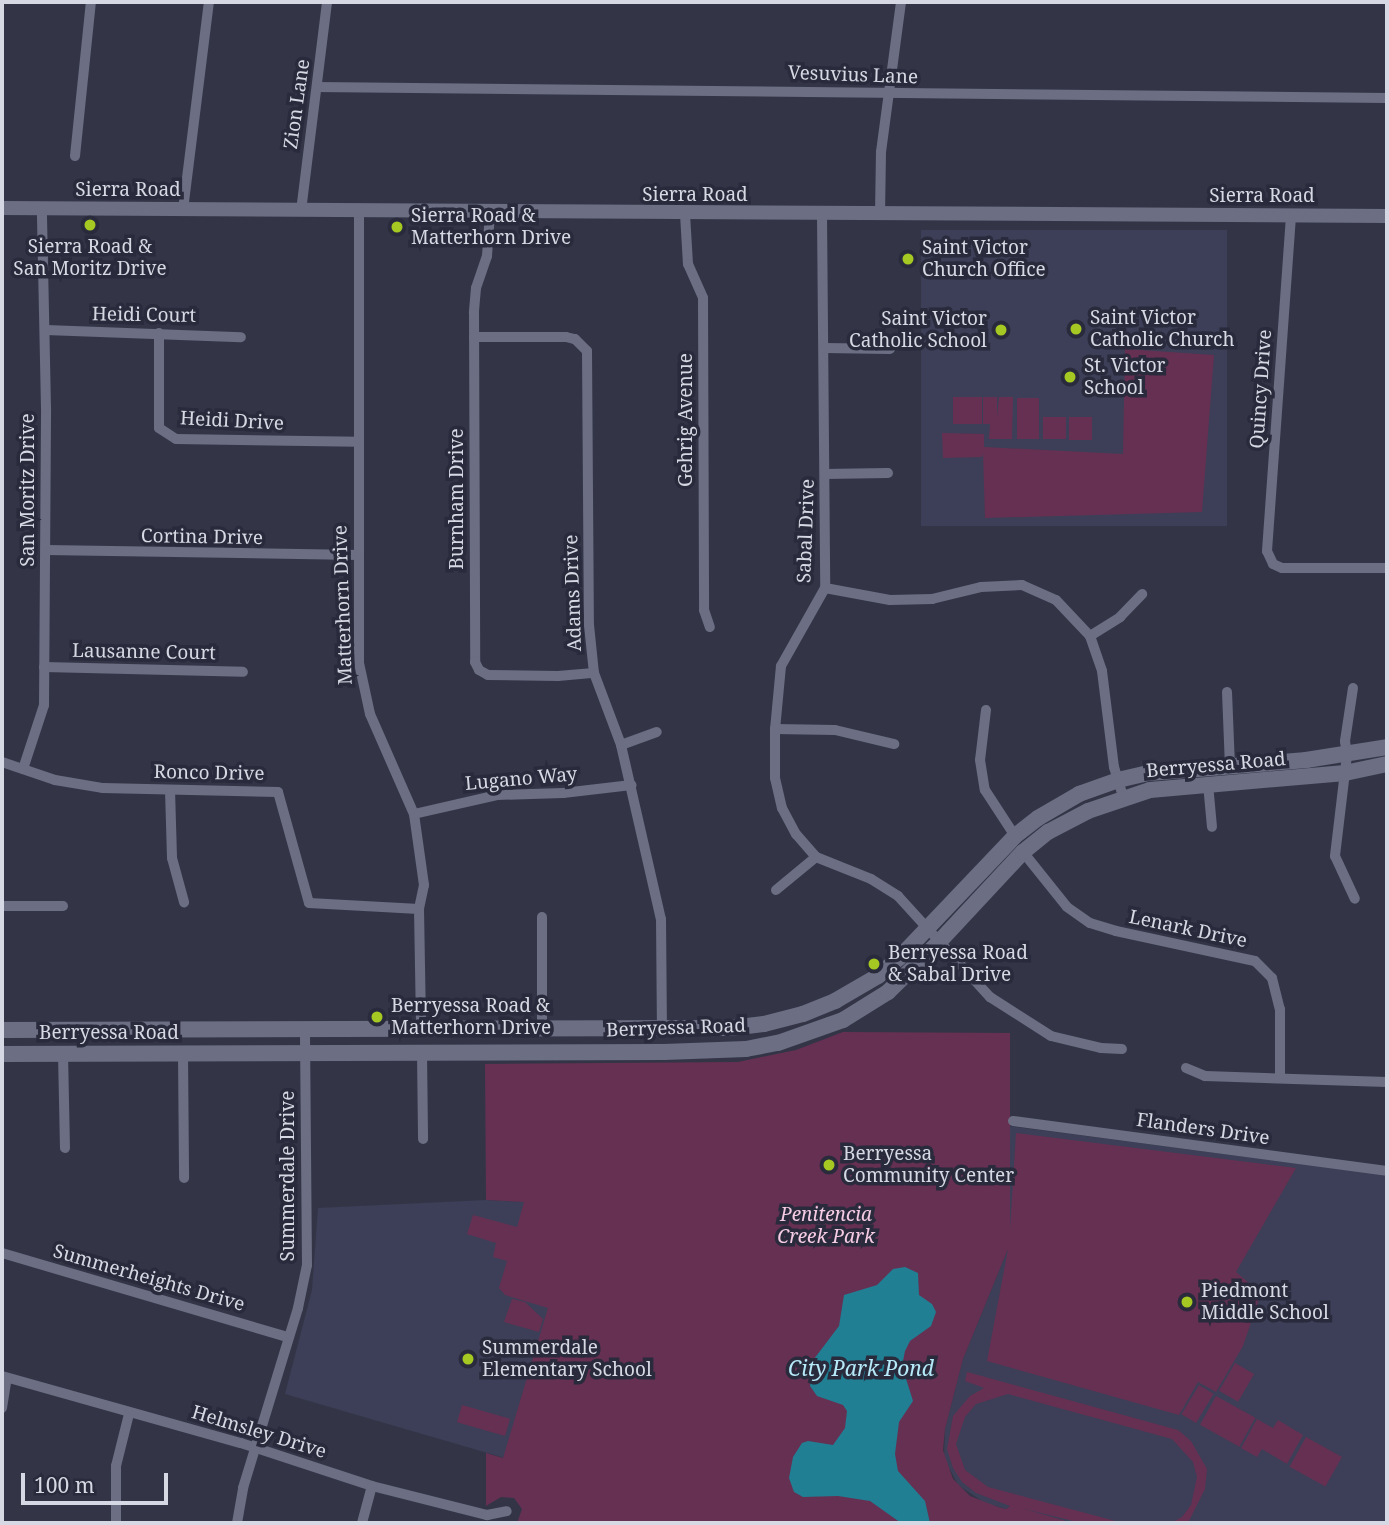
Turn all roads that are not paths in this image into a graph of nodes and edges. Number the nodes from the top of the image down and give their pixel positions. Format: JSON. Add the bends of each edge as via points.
{"nodes":[{"id":1,"x":91,"y":2,"type":"edge"},
{"id":2,"x":209,"y":2,"type":"edge"},
{"id":3,"x":327,"y":2,"type":"edge"},
{"id":4,"x":901,"y":2,"type":"edge"},
{"id":5,"x":317,"y":87,"type":"junction"},
{"id":6,"x":890,"y":94,"type":"junction"},
{"id":7,"x":1387,"y":98,"type":"edge"},
{"id":8,"x":75,"y":156,"type":"dead end"},
{"id":9,"x":2,"y":208,"type":"edge"},
{"id":10,"x":42,"y":209,"type":"junction"},
{"id":11,"x":183,"y":210,"type":"junction"},
{"id":12,"x":301,"y":211,"type":"junction"},
{"id":13,"x":359,"y":212,"type":"junction"},
{"id":14,"x":490,"y":213,"type":"junction"},
{"id":15,"x":685,"y":214,"type":"junction"},
{"id":16,"x":822,"y":215,"type":"junction"},
{"id":17,"x":880,"y":215,"type":"junction"},
{"id":18,"x":1291,"y":216,"type":"junction"},
{"id":19,"x":1387,"y":216,"type":"edge"},
{"id":20,"x":46,"y":330,"type":"junction"},
{"id":21,"x":159,"y":333,"type":"junction"},
{"id":22,"x":241,"y":337,"type":"dead end"},
{"id":23,"x":474,"y":337,"type":"junction"},
{"id":24,"x":825,"y":348,"type":"junction"},
{"id":25,"x":890,"y":349,"type":"dead end"},
{"id":26,"x":358,"y":442,"type":"junction"},
{"id":27,"x":888,"y":473,"type":"dead end"},
{"id":28,"x":825,"y":474,"type":"junction"},
{"id":29,"x":46,"y":550,"type":"junction"},
{"id":30,"x":358,"y":555,"type":"junction"},
{"id":31,"x":1387,"y":569,"type":"edge"},
{"id":32,"x":825,"y":588,"type":"junction"},
{"id":33,"x":1142,"y":594,"type":"dead end"},
{"id":34,"x":710,"y":627,"type":"dead end"},
{"id":35,"x":1090,"y":636,"type":"junction"},
{"id":36,"x":44,"y":667,"type":"junction"},
{"id":37,"x":243,"y":672,"type":"dead end"},
{"id":38,"x":594,"y":673,"type":"junction"},
{"id":39,"x":1353,"y":688,"type":"dead end"},
{"id":40,"x":1227,"y":692,"type":"dead end"},
{"id":41,"x":986,"y":710,"type":"dead end"},
{"id":42,"x":775,"y":729,"type":"junction"},
{"id":43,"x":657,"y":732,"type":"dead end"},
{"id":44,"x":894,"y":744,"type":"dead end"},
{"id":45,"x":621,"y":745,"type":"junction"},
{"id":46,"x":1387,"y":747,"type":"edge"},
{"id":47,"x":1347,"y":755,"type":"junction"},
{"id":48,"x":2,"y":762,"type":"edge"},
{"id":49,"x":1387,"y":764,"type":"edge"},
{"id":50,"x":1230,"y":766,"type":"junction"},
{"id":51,"x":23,"y":769,"type":"junction"},
{"id":52,"x":1345,"y":773,"type":"junction"},
{"id":53,"x":1118,"y":780,"type":"junction"},
{"id":54,"x":1208,"y":784,"type":"junction"},
{"id":55,"x":632,"y":785,"type":"junction"},
{"id":56,"x":170,"y":790,"type":"junction"},
{"id":57,"x":1123,"y":797,"type":"junction"},
{"id":58,"x":414,"y":814,"type":"junction"},
{"id":59,"x":1213,"y":827,"type":"dead end"},
{"id":60,"x":1015,"y":836,"type":"junction"},
{"id":61,"x":1023,"y":852,"type":"junction"},
{"id":62,"x":816,"y":857,"type":"junction"},
{"id":63,"x":776,"y":890,"type":"dead end"},
{"id":64,"x":1355,"y":899,"type":"dead end"},
{"id":65,"x":184,"y":902,"type":"dead end"},
{"id":66,"x":2,"y":906,"type":"edge"},
{"id":67,"x":63,"y":906,"type":"dead end"},
{"id":68,"x":419,"y":909,"type":"junction"},
{"id":69,"x":541,"y":917,"type":"dead end"},
{"id":70,"x":927,"y":929,"type":"junction"},
{"id":71,"x":939,"y":942,"type":"junction"},
{"id":72,"x":542,"y":1028,"type":"junction"},
{"id":73,"x":662,"y":1028,"type":"junction"},
{"id":74,"x":715,"y":1028,"type":"junction"},
{"id":75,"x":305,"y":1029,"type":"junction"},
{"id":76,"x":421,"y":1029,"type":"junction"},
{"id":77,"x":2,"y":1030,"type":"edge"},
{"id":78,"x":1122,"y":1049,"type":"dead end"},
{"id":79,"x":560,"y":1052,"type":"junction"},
{"id":80,"x":664,"y":1052,"type":"junction"},
{"id":81,"x":422,"y":1053,"type":"junction"},
{"id":82,"x":2,"y":1054,"type":"edge"},
{"id":83,"x":63,"y":1054,"type":"junction"},
{"id":84,"x":183,"y":1054,"type":"junction"},
{"id":85,"x":307,"y":1054,"type":"junction"},
{"id":86,"x":1186,"y":1068,"type":"dead end"},
{"id":87,"x":1280,"y":1077,"type":"junction"},
{"id":88,"x":1387,"y":1082,"type":"edge"},
{"id":89,"x":1013,"y":1121,"type":"dead end"},
{"id":90,"x":424,"y":1139,"type":"dead end"},
{"id":91,"x":65,"y":1148,"type":"dead end"},
{"id":92,"x":1387,"y":1171,"type":"edge"},
{"id":93,"x":184,"y":1178,"type":"dead end"},
{"id":94,"x":2,"y":1253,"type":"edge"},
{"id":95,"x":287,"y":1337,"type":"junction"},
{"id":96,"x":5,"y":1377,"type":"edge"},
{"id":97,"x":2,"y":1408,"type":"edge"},
{"id":98,"x":129,"y":1414,"type":"junction"},
{"id":99,"x":255,"y":1447,"type":"junction"},
{"id":100,"x":372,"y":1486,"type":"junction"},
{"id":101,"x":507,"y":1511,"type":"dead end"},
{"id":102,"x":116,"y":1523,"type":"edge"},
{"id":103,"x":237,"y":1523,"type":"edge"},
{"id":104,"x":362,"y":1523,"type":"edge"}],
"edges":[{"from":1,"to":8,"type":"street"},
{"from":2,"to":11,"type":"street"},
{"from":3,"to":5,"type":"street","name":"Zion Lane"},
{"from":4,"to":6,"type":"street"},
{"from":5,"to":6,"type":"street","name":"Vesuvius Lane"},
{"from":5,"to":12,"type":"street","name":"Zion Lane"},
{"from":6,"to":7,"type":"street","name":"Vesuvius Lane"},
{"from":6,"to":17,"type":"street","via":[[881,152]]},
{"from":9,"to":10,"type":"street","name":"Sierra Road"},
{"from":10,"to":11,"type":"street","name":"Sierra Road"},
{"from":10,"to":20,"type":"street","name":"San Moritz Drive"},
{"from":11,"to":12,"type":"street","name":"Sierra Road"},
{"from":12,"to":13,"type":"street","name":"Sierra Road"},
{"from":13,"to":14,"type":"street","name":"Sierra Road"},
{"from":13,"to":26,"type":"street","name":"Matterhorn Drive"},
{"from":14,"to":15,"type":"street","name":"Sierra Road"},
{"from":14,"to":23,"type":"street","name":"Burnham Drive","via":[[487,256],[476,288]]},
{"from":15,"to":16,"type":"street","name":"Sierra Road"},
{"from":15,"to":34,"type":"street","name":"Gehrig Avenue","via":[[688,264],[703,298],[704,610]]},
{"from":16,"to":17,"type":"street","name":"Sierra Road"},
{"from":16,"to":24,"type":"street","name":"Sabal Drive"},
{"from":17,"to":18,"type":"street","name":"Sierra Road"},
{"from":18,"to":19,"type":"street","name":"Sierra Road"},
{"from":18,"to":31,"type":"street","name":"Quincy Drive","via":[[1267,551],[1273,564],[1282,568]]},
{"from":20,"to":21,"type":"street","name":"Heidi Court"},
{"from":20,"to":29,"type":"street","name":"San Moritz Drive"},
{"from":21,"to":22,"type":"street","name":"Heidi Court"},
{"from":21,"to":26,"type":"street","name":"Heidi Drive","via":[[159,428],[176,439]]},
{"from":23,"to":38,"type":"street","name":"Adams Drive","via":[[566,337],[587,351],[589,625]]},
{"from":23,"to":38,"type":"street","name":"Burnham Drive","via":[[475,662],[488,675]]},
{"from":24,"to":25,"type":"street"},
{"from":24,"to":28,"type":"street","name":"Sabal Drive"},
{"from":26,"to":30,"type":"street","name":"Matterhorn Drive"},
{"from":27,"to":28,"type":"street"},
{"from":28,"to":32,"type":"street","name":"Sabal Drive"},
{"from":29,"to":30,"type":"street","name":"Cortina Drive"},
{"from":29,"to":36,"type":"street","name":"San Moritz Drive"},
{"from":30,"to":58,"type":"street","name":"Matterhorn Drive","via":[[359,663],[365,698]]},
{"from":32,"to":35,"type":"street","via":[[890,600],[932,599],[981,587],[1022,585],[1056,600]]},
{"from":32,"to":42,"type":"street","name":"Sabal Drive","via":[[781,666]]},
{"from":33,"to":35,"type":"street","via":[[1120,617]]},
{"from":35,"to":53,"type":"street","via":[[1102,671]]},
{"from":36,"to":37,"type":"street","name":"Lausanne Court"},
{"from":36,"to":51,"type":"street","name":"San Moritz Drive","via":[[44,705]]},
{"from":38,"to":45,"type":"street","name":"Adams Drive"},
{"from":39,"to":47,"type":"street"},
{"from":40,"to":50,"type":"street"},
{"from":41,"to":60,"type":"street","via":[[980,760],[985,790]]},
{"from":42,"to":44,"type":"street","via":[[835,730]]},
{"from":42,"to":62,"type":"street","name":"Sabal Drive","via":[[775,778],[782,808]]},
{"from":43,"to":45,"type":"street"},
{"from":45,"to":55,"type":"street","name":"Adams Drive"},
{"from":46,"to":47,"type":"main road","name":"Berryessa Road"},
{"from":47,"to":50,"type":"main road","name":"Berryessa Road"},
{"from":47,"to":52,"type":"street"},
{"from":48,"to":51,"type":"street","name":"Ronco Drive"},
{"from":49,"to":52,"type":"main road","name":"Berryessa Road"},
{"from":50,"to":53,"type":"main road","name":"Berryessa Road","via":[[1176,769]]},
{"from":51,"to":56,"type":"street","name":"Ronco Drive","via":[[103,788]]},
{"from":52,"to":54,"type":"main road","name":"Berryessa Road"},
{"from":52,"to":64,"type":"street","via":[[1335,856]]},
{"from":53,"to":57,"type":"street"},
{"from":53,"to":60,"type":"main road","name":"Berryessa Road","via":[[1079,794]]},
{"from":54,"to":57,"type":"main road","name":"Berryessa Road"},
{"from":54,"to":59,"type":"street"},
{"from":55,"to":58,"type":"street","name":"Lugano Way","via":[[497,795]]},
{"from":55,"to":73,"type":"street","name":"Adams Drive","via":[[661,919]]},
{"from":56,"to":65,"type":"street","via":[[172,858]]},
{"from":56,"to":68,"type":"street","name":"Ronco Drive","via":[[278,792],[309,903]]},
{"from":57,"to":61,"type":"main road","name":"Berryessa Road","via":[[1068,820]]},
{"from":58,"to":68,"type":"street","name":"Matterhorn Drive","via":[[424,885]]},
{"from":60,"to":70,"type":"main road","name":"Berryessa Road"},
{"from":61,"to":71,"type":"main road","name":"Berryessa Road"},
{"from":61,"to":87,"type":"street","name":"Lenark Drive","via":[[1067,907],[1090,923],[1255,961],[1272,978],[1280,1009]]},
{"from":62,"to":63,"type":"street"},
{"from":62,"to":70,"type":"street","name":"Sabal Drive","via":[[871,879],[898,896]]},
{"from":66,"to":67,"type":"street"},
{"from":68,"to":76,"type":"street","name":"Matterhorn Drive"},
{"from":69,"to":72,"type":"street"},
{"from":70,"to":71,"type":"street","name":"Sabal Drive"},
{"from":70,"to":74,"type":"main road","name":"Berryessa Road","via":[[878,975],[835,1001],[764,1024]]},
{"from":71,"to":78,"type":"street","name":"Sabal Drive","via":[[989,997],[1051,1036]]},
{"from":71,"to":80,"type":"main road","name":"Berryessa Road","via":[[888,992],[843,1020],[813,1032],[746,1049]]},
{"from":72,"to":73,"type":"main road","name":"Berryessa Road"},
{"from":72,"to":76,"type":"main road","name":"Berryessa Road"},
{"from":73,"to":74,"type":"main road","name":"Berryessa Road"},
{"from":73,"to":79,"type":"main road","via":[[638,1043],[593,1043]]},
{"from":74,"to":80,"type":"main road","via":[[702,1036],[675,1040]]},
{"from":75,"to":76,"type":"main road","name":"Berryessa Road"},
{"from":75,"to":77,"type":"main road","name":"Berryessa Road"},
{"from":75,"to":85,"type":"street","name":"Summerdale Drive"},
{"from":79,"to":80,"type":"main road","name":"Berryessa Road"},
{"from":79,"to":81,"type":"main road","name":"Berryessa Road"},
{"from":81,"to":85,"type":"main road","name":"Berryessa Road"},
{"from":81,"to":90,"type":"street"},
{"from":82,"to":83,"type":"main road","name":"Berryessa Road"},
{"from":83,"to":84,"type":"main road","name":"Berryessa Road"},
{"from":83,"to":91,"type":"street"},
{"from":84,"to":85,"type":"main road","name":"Berryessa Road"},
{"from":84,"to":93,"type":"street"},
{"from":85,"to":95,"type":"street","name":"Summerdale Drive","via":[[307,1265]]},
{"from":86,"to":87,"type":"street","via":[[1205,1076]]},
{"from":87,"to":88,"type":"street"},
{"from":89,"to":92,"type":"street","name":"Flanders Drive"},
{"from":94,"to":95,"type":"street","name":"Summerheights Drive"},
{"from":95,"to":99,"type":"street","name":"Summerdale Drive"},
{"from":96,"to":97,"type":"street"},
{"from":96,"to":98,"type":"street","name":"Helmsley Drive"},
{"from":98,"to":99,"type":"street","name":"Helmsley Drive"},
{"from":98,"to":102,"type":"street","via":[[116,1466]]},
{"from":99,"to":100,"type":"street","name":"Helmsley Drive"},
{"from":99,"to":103,"type":"street","name":"Summerdale Drive"},
{"from":100,"to":101,"type":"street","name":"Helmsley Drive","via":[[487,1515]]},
{"from":100,"to":104,"type":"street"}]}
